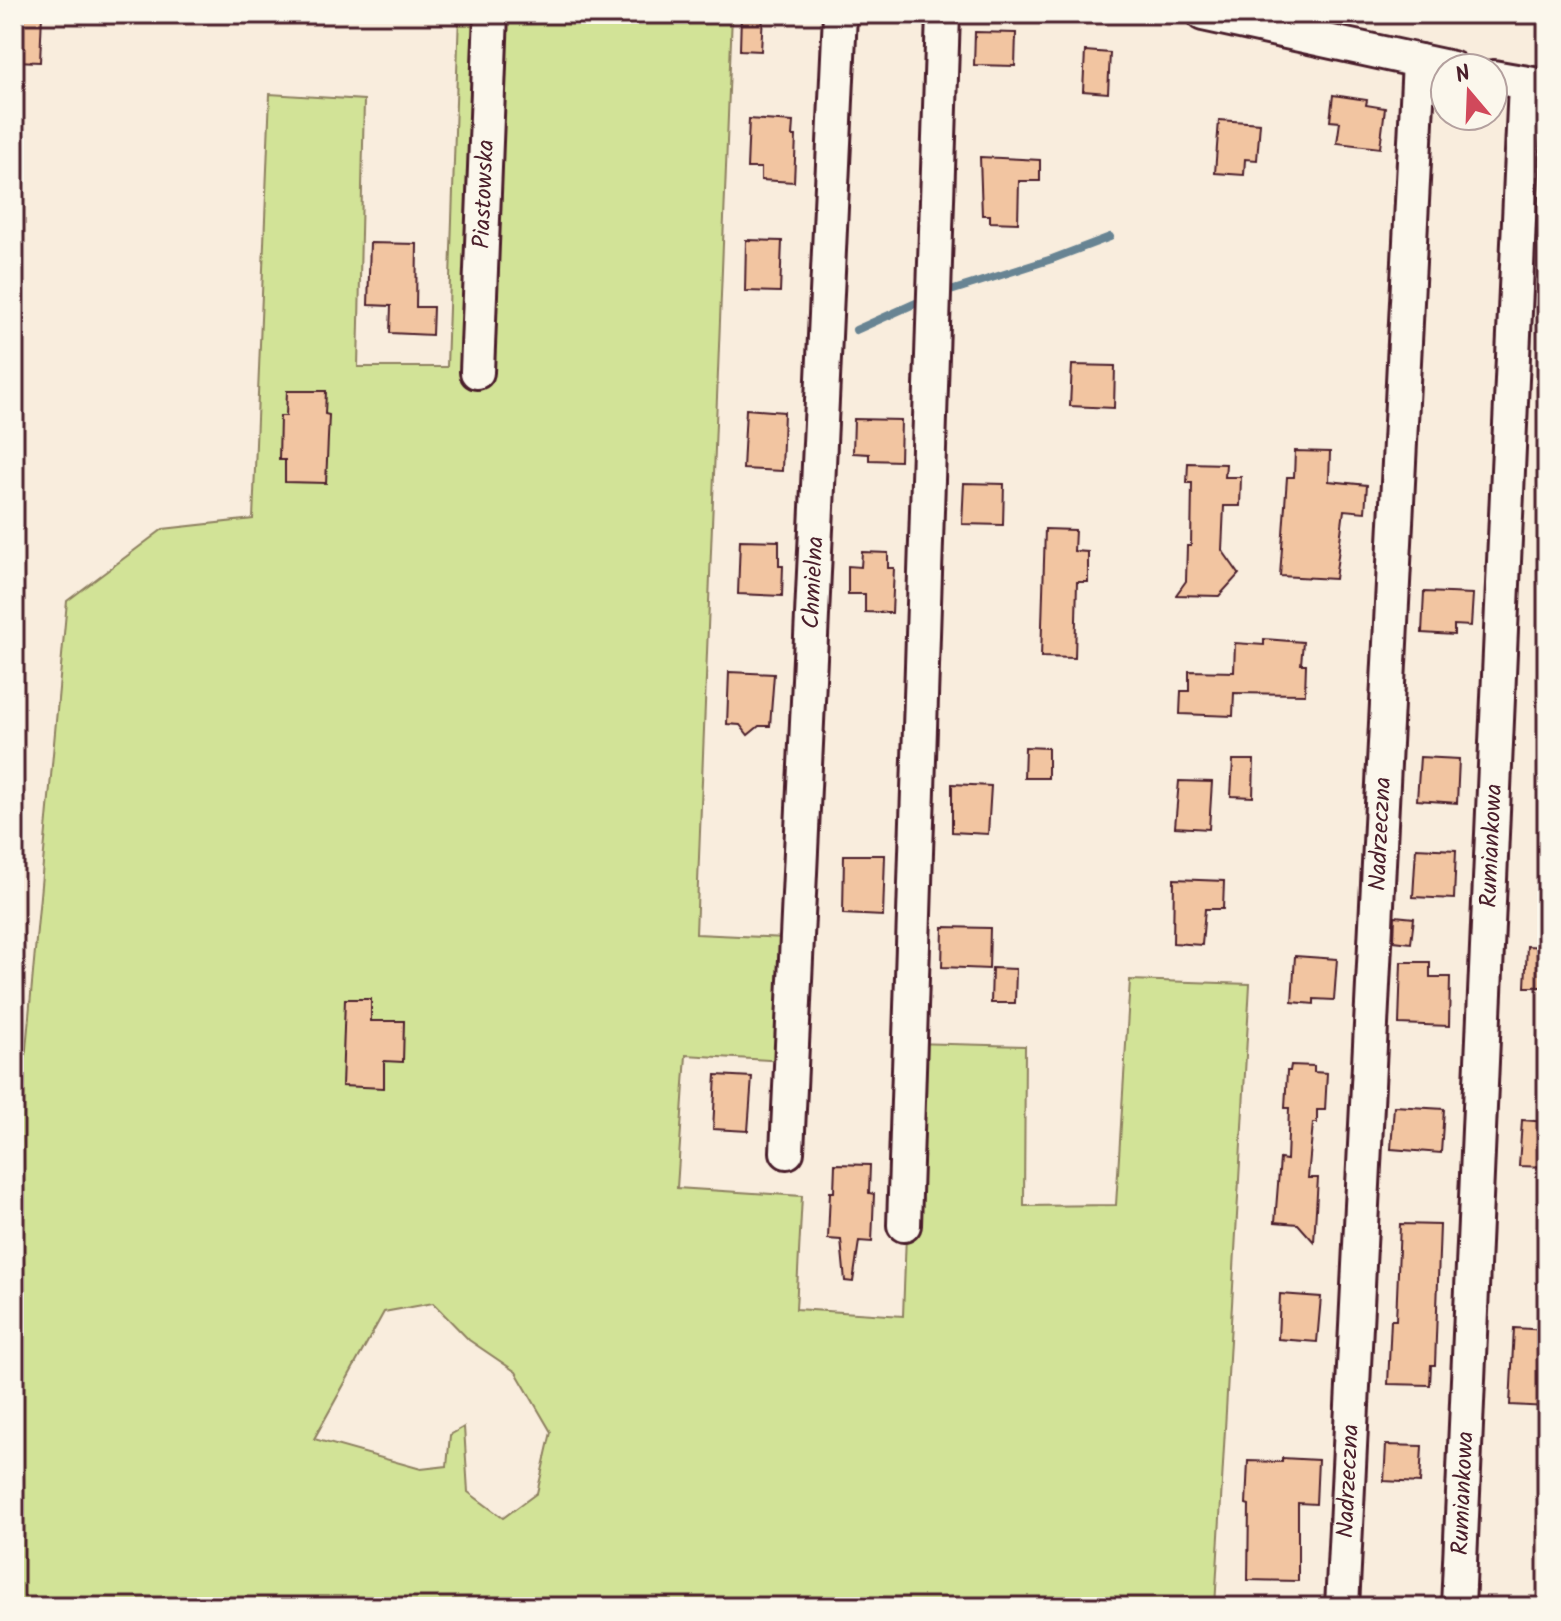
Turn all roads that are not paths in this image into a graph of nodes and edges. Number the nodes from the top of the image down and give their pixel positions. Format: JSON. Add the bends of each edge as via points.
{"nodes":[{"id":1,"x":491,"y":14,"type":"edge"},
{"id":2,"x":840,"y":14,"type":"edge"},
{"id":3,"x":943,"y":14,"type":"edge"},
{"id":4,"x":1203,"y":14,"type":"edge"},
{"id":5,"x":1419,"y":61,"type":"junction"},
{"id":6,"x":1429,"y":63,"type":"edge"},
{"id":7,"x":1509,"y":80,"type":"edge"},
{"id":8,"x":1536,"y":85,"type":"edge"},
{"id":9,"x":477,"y":372,"type":"dead end"},
{"id":10,"x":787,"y":1152,"type":"dead end"},
{"id":11,"x":904,"y":1225,"type":"dead end"},
{"id":12,"x":1342,"y":1607,"type":"edge"},
{"id":13,"x":1458,"y":1607,"type":"edge"}],
"edges":[{"from":1,"to":9,"type":"street","name":"Piastowska"},
{"from":2,"to":10,"type":"street","name":"Chmielna"},
{"from":3,"to":11,"type":"street"},
{"from":4,"to":5,"type":"street"},
{"from":5,"to":6,"type":"street"},
{"from":5,"to":12,"type":"street","name":"Nadrzeczna"},
{"from":7,"to":8,"type":"street"},
{"from":8,"to":13,"type":"street","name":"Rumiankowa"}]}
